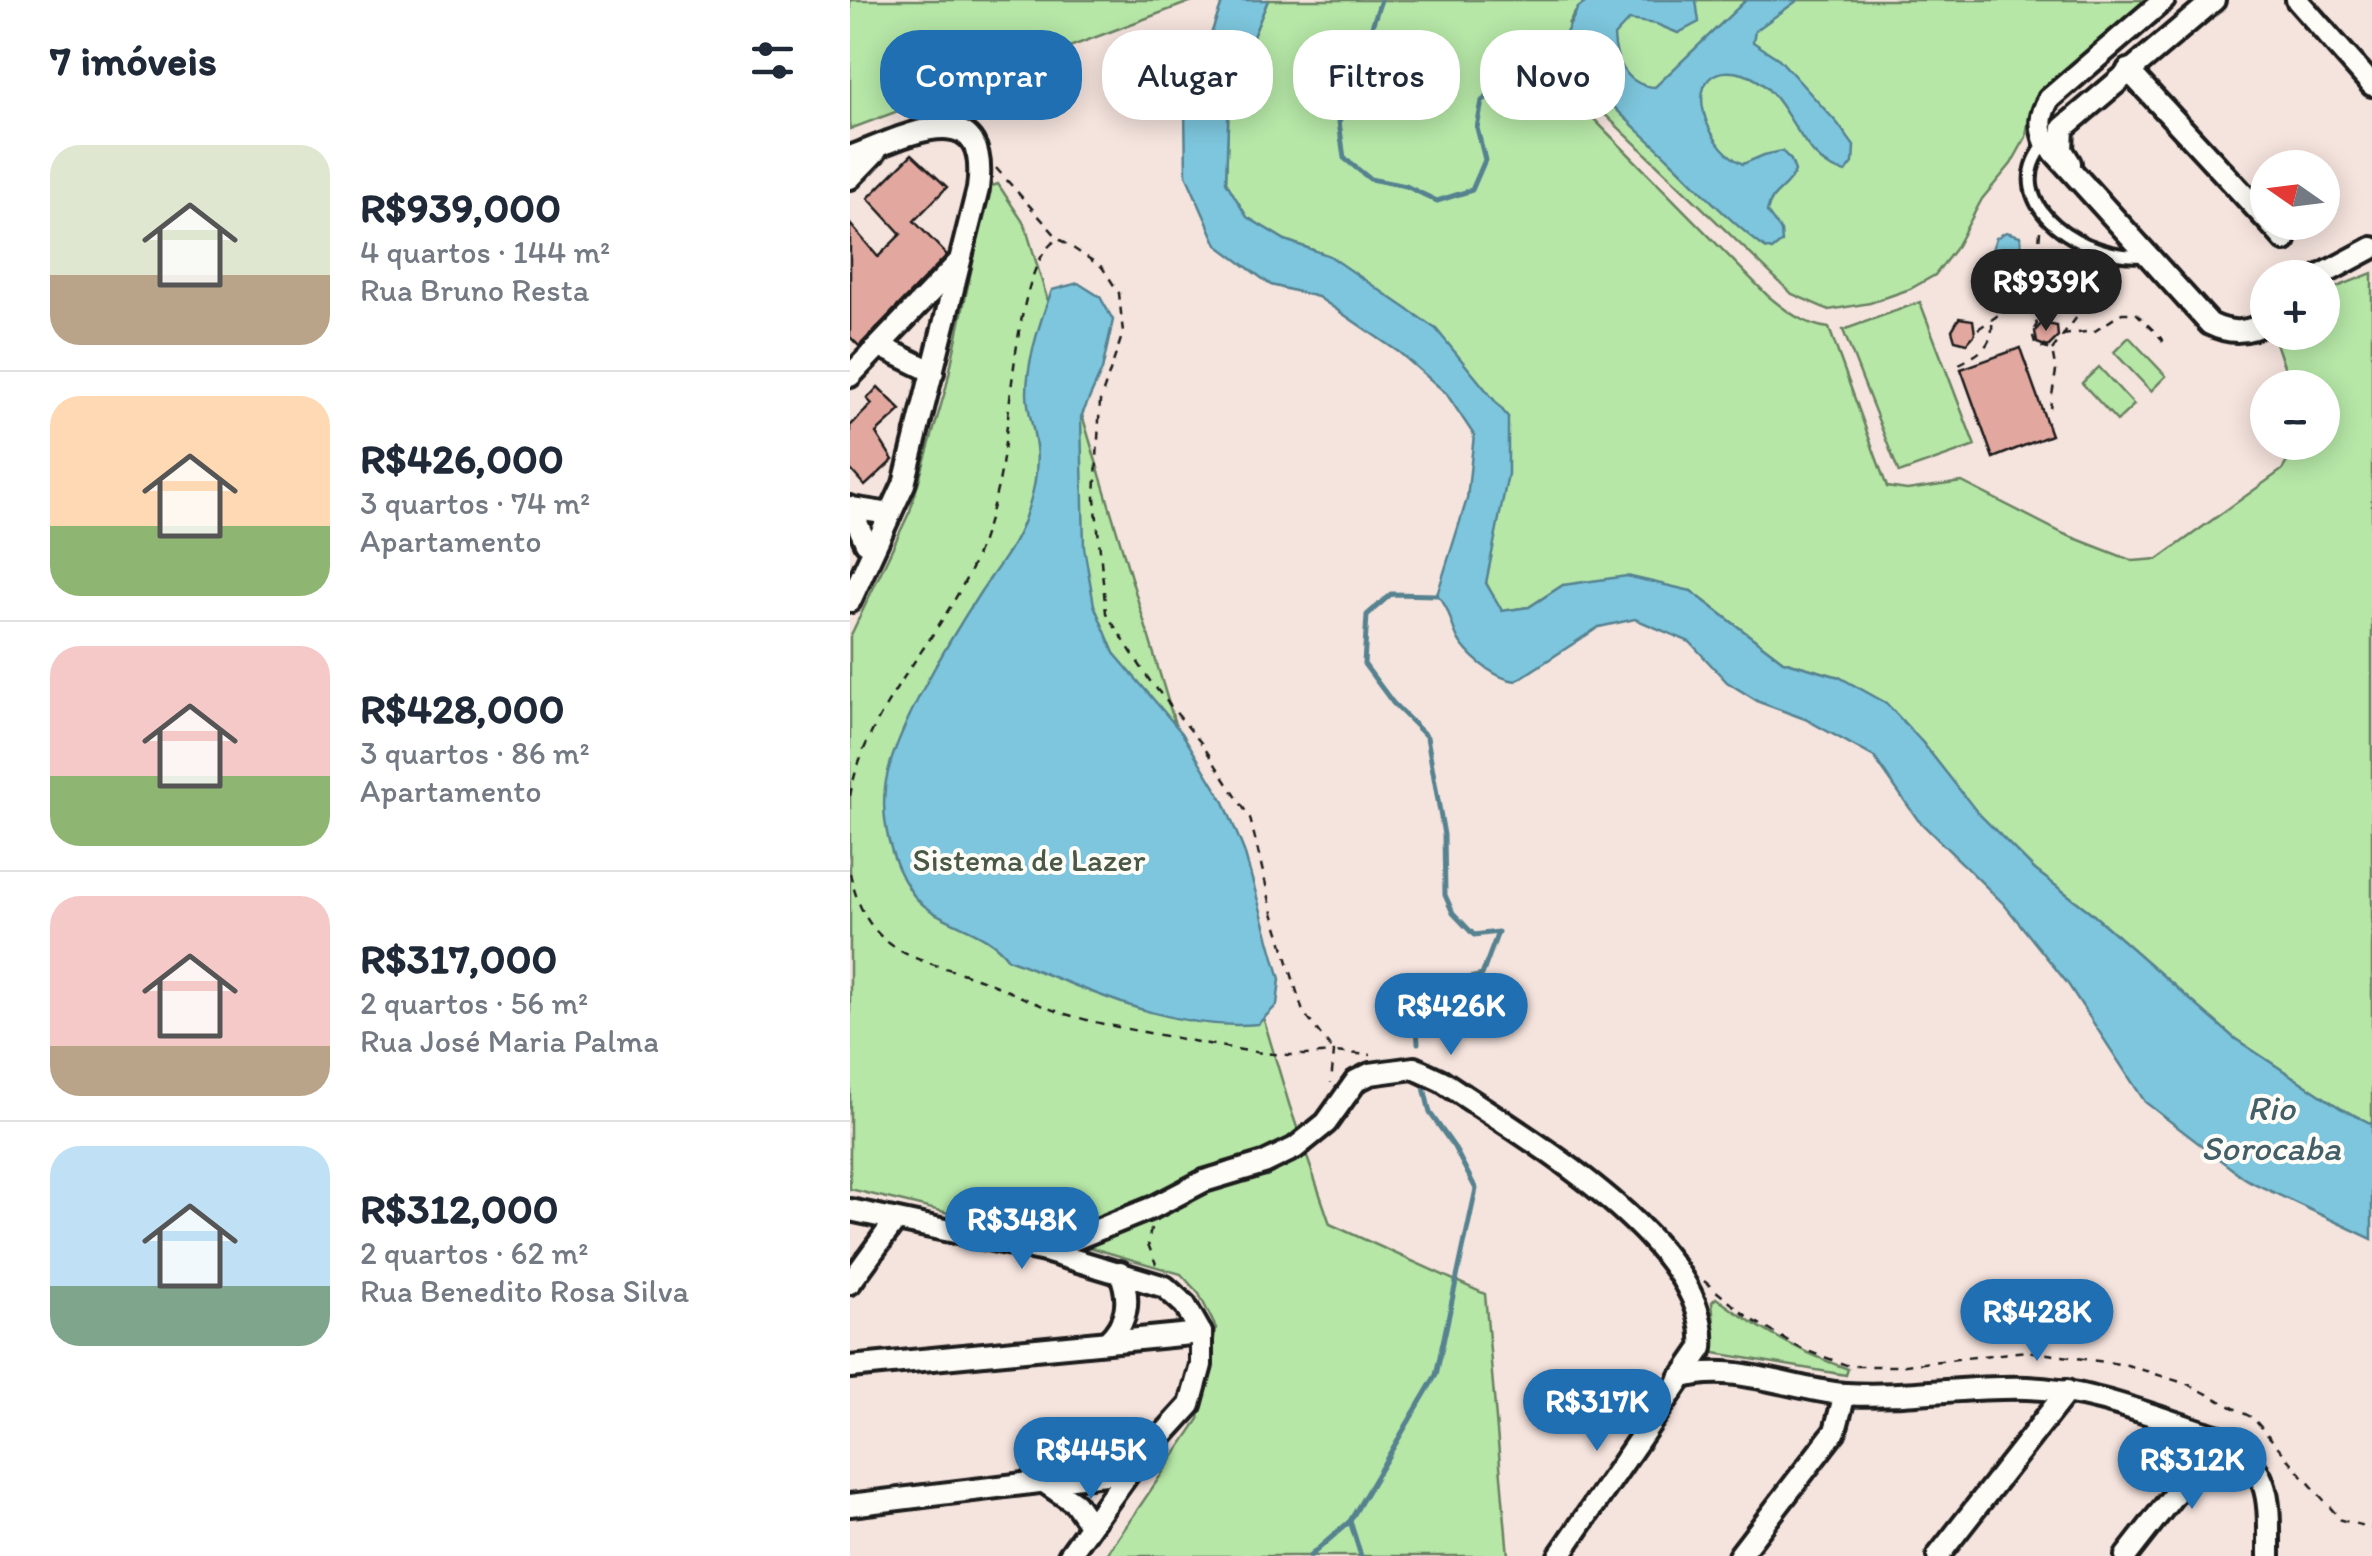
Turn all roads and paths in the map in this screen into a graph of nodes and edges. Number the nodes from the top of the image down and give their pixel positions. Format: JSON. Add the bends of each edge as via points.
{"nodes":[{"id":1,"x":2164,"y":0,"type":"edge"},
{"id":2,"x":2214,"y":0,"type":"edge"},
{"id":3,"x":2297,"y":0,"type":"edge"},
{"id":4,"x":2128,"y":70,"type":"junction"},
{"id":5,"x":2372,"y":84,"type":"edge"},
{"id":6,"x":2046,"y":143,"type":"junction"},
{"id":7,"x":881,"y":146,"type":"junction"},
{"id":8,"x":850,"y":157,"type":"edge"},
{"id":9,"x":992,"y":164,"type":"dead end"},
{"id":10,"x":850,"y":178,"type":"edge"},
{"id":11,"x":2082,"y":182,"type":"junction"},
{"id":12,"x":2250,"y":202,"type":"edge"},
{"id":13,"x":2034,"y":220,"type":"dead end"},
{"id":14,"x":2040,"y":230,"type":"junction"},
{"id":15,"x":1059,"y":239,"type":"junction"},
{"id":16,"x":2050,"y":239,"type":"dead end"},
{"id":17,"x":2057,"y":244,"type":"dead end"},
{"id":18,"x":2372,"y":248,"type":"edge"},
{"id":19,"x":2147,"y":255,"type":"junction"},
{"id":20,"x":960,"y":261,"type":"junction"},
{"id":21,"x":2062,"y":262,"type":"dead end"},
{"id":22,"x":2340,"y":265,"type":"edge"},
{"id":23,"x":2024,"y":297,"type":"junction"},
{"id":24,"x":948,"y":308,"type":"junction"},
{"id":25,"x":2080,"y":314,"type":"dead end"},
{"id":26,"x":909,"y":316,"type":"junction"},
{"id":27,"x":1992,"y":321,"type":"junction"},
{"id":28,"x":1978,"y":329,"type":"dead end"},
{"id":29,"x":2250,"y":329,"type":"edge"},
{"id":30,"x":2062,"y":335,"type":"junction"},
{"id":31,"x":880,"y":346,"type":"junction"},
{"id":32,"x":2159,"y":346,"type":"dead end"},
{"id":33,"x":2052,"y":350,"type":"junction"},
{"id":34,"x":1959,"y":364,"type":"dead end"},
{"id":35,"x":933,"y":372,"type":"junction"},
{"id":36,"x":850,"y":376,"type":"edge"},
{"id":37,"x":2050,"y":408,"type":"dead end"},
{"id":38,"x":851,"y":508,"type":"edge"},
{"id":39,"x":890,"y":514,"type":"junction"},
{"id":40,"x":872,"y":540,"type":"junction"},
{"id":41,"x":850,"y":560,"type":"edge"},
{"id":42,"x":852,"y":594,"type":"edge"},
{"id":43,"x":850,"y":796,"type":"edge"},
{"id":44,"x":850,"y":872,"type":"edge"},
{"id":45,"x":1334,"y":1052,"type":"junction"},
{"id":46,"x":1382,"y":1055,"type":"dead end"},
{"id":47,"x":1154,"y":1207,"type":"junction"},
{"id":48,"x":850,"y":1210,"type":"edge"},
{"id":49,"x":895,"y":1221,"type":"junction"},
{"id":50,"x":1045,"y":1251,"type":"junction"},
{"id":51,"x":1120,"y":1272,"type":"junction"},
{"id":52,"x":1696,"y":1272,"type":"dead end"},
{"id":53,"x":850,"y":1283,"type":"edge"},
{"id":54,"x":1165,"y":1287,"type":"junction"},
{"id":55,"x":1201,"y":1333,"type":"junction"},
{"id":56,"x":1107,"y":1342,"type":"junction"},
{"id":57,"x":850,"y":1366,"type":"edge"},
{"id":58,"x":1680,"y":1378,"type":"junction"},
{"id":59,"x":2067,"y":1392,"type":"junction"},
{"id":60,"x":1845,"y":1394,"type":"junction"},
{"id":61,"x":2219,"y":1437,"type":"junction"},
{"id":62,"x":1130,"y":1471,"type":"junction"},
{"id":63,"x":1044,"y":1482,"type":"junction"},
{"id":64,"x":850,"y":1505,"type":"edge"},
{"id":65,"x":1090,"y":1523,"type":"junction"},
{"id":66,"x":2372,"y":1528,"type":"edge"},
{"id":67,"x":1069,"y":1556,"type":"edge"},
{"id":68,"x":1559,"y":1556,"type":"edge"},
{"id":69,"x":1739,"y":1556,"type":"edge"},
{"id":70,"x":1938,"y":1556,"type":"edge"},
{"id":71,"x":2126,"y":1556,"type":"edge"},
{"id":72,"x":2268,"y":1556,"type":"edge"}],
"edges":[{"from":1,"to":6,"type":"street","via":[[2050,99],[2040,120]]},
{"from":2,"to":4,"type":"street"},
{"from":3,"to":5,"type":"street"},
{"from":4,"to":11,"type":"street","via":[[2063,128],[2062,150]]},
{"from":4,"to":12,"type":"street"},
{"from":6,"to":11,"type":"street"},
{"from":6,"to":19,"type":"lane","via":[[2032,174],[2042,215],[2073,240],[2108,253]]},
{"from":7,"to":8,"type":"street"},
{"from":7,"to":10,"type":"street"},
{"from":7,"to":20,"type":"street","via":[[944,126],[974,144],[981,163]]},
{"from":9,"to":15,"type":"path"},
{"from":11,"to":19,"type":"street"},
{"from":13,"to":14,"type":"path"},
{"from":14,"to":16,"type":"path"},
{"from":14,"to":23,"type":"path"},
{"from":15,"to":43,"type":"path","via":[[1038,258],[1022,320],[991,515],[968,574],[873,733]]},
{"from":15,"to":45,"type":"path","via":[[1102,267],[1118,292],[1123,333],[1100,401],[1095,498],[1106,613],[1250,818],[1302,1012]]},
{"from":17,"to":21,"type":"path","via":[[2066,248]]},
{"from":18,"to":22,"type":"street"},
{"from":19,"to":29,"type":"street","via":[[2210,324],[2224,331]]},
{"from":20,"to":24,"type":"street"},
{"from":20,"to":26,"type":"street"},
{"from":23,"to":27,"type":"path"},
{"from":23,"to":33,"type":"path","via":[[2037,324],[2036,346]]},
{"from":24,"to":26,"type":"street"},
{"from":24,"to":35,"type":"street"},
{"from":25,"to":30,"type":"path"},
{"from":26,"to":31,"type":"street"},
{"from":27,"to":28,"type":"path"},
{"from":27,"to":34,"type":"path","via":[[1981,353]]},
{"from":30,"to":32,"type":"path","via":[[2095,331],[2132,312],[2163,340]]},
{"from":30,"to":33,"type":"path"},
{"from":31,"to":35,"type":"street"},
{"from":31,"to":36,"type":"street"},
{"from":33,"to":37,"type":"path"},
{"from":35,"to":39,"type":"street"},
{"from":38,"to":39,"type":"street"},
{"from":38,"to":40,"type":"street"},
{"from":39,"to":40,"type":"street"},
{"from":40,"to":41,"type":"street"},
{"from":40,"to":42,"type":"street"},
{"from":44,"to":45,"type":"path","via":[[870,926],[922,962],[1118,1027],[1256,1052]]},
{"from":45,"to":46,"type":"path"},
{"from":47,"to":50,"type":"street"},
{"from":47,"to":54,"type":"path","via":[[1148,1244]]},
{"from":47,"to":58,"type":"street","via":[[1295,1148],[1326,1122],[1356,1081],[1414,1068],[1614,1200],[1673,1265],[1704,1331],[1702,1348]]},
{"from":48,"to":49,"type":"street"},
{"from":49,"to":50,"type":"street"},
{"from":49,"to":53,"type":"street"},
{"from":50,"to":51,"type":"street"},
{"from":51,"to":54,"type":"street"},
{"from":51,"to":56,"type":"street","via":[[1126,1310],[1122,1328]]},
{"from":52,"to":66,"type":"path","via":[[1749,1318],[1802,1349],[1849,1366],[2026,1352],[2127,1365],[2190,1385],[2253,1418],[2341,1520]]},
{"from":54,"to":55,"type":"street"},
{"from":55,"to":56,"type":"street"},
{"from":55,"to":62,"type":"street","via":[[1190,1405]]},
{"from":56,"to":57,"type":"street"},
{"from":58,"to":60,"type":"street","via":[[1720,1373]]},
{"from":58,"to":68,"type":"street"},
{"from":59,"to":60,"type":"street"},
{"from":59,"to":61,"type":"street"},
{"from":59,"to":70,"type":"street"},
{"from":60,"to":69,"type":"street","via":[[1835,1431]]},
{"from":61,"to":71,"type":"street"},
{"from":61,"to":72,"type":"street","via":[[2257,1466],[2269,1506]]},
{"from":62,"to":63,"type":"street"},
{"from":62,"to":65,"type":"street"},
{"from":63,"to":64,"type":"street"},
{"from":63,"to":65,"type":"street","via":[[1076,1502]]},
{"from":65,"to":67,"type":"street"}]}
